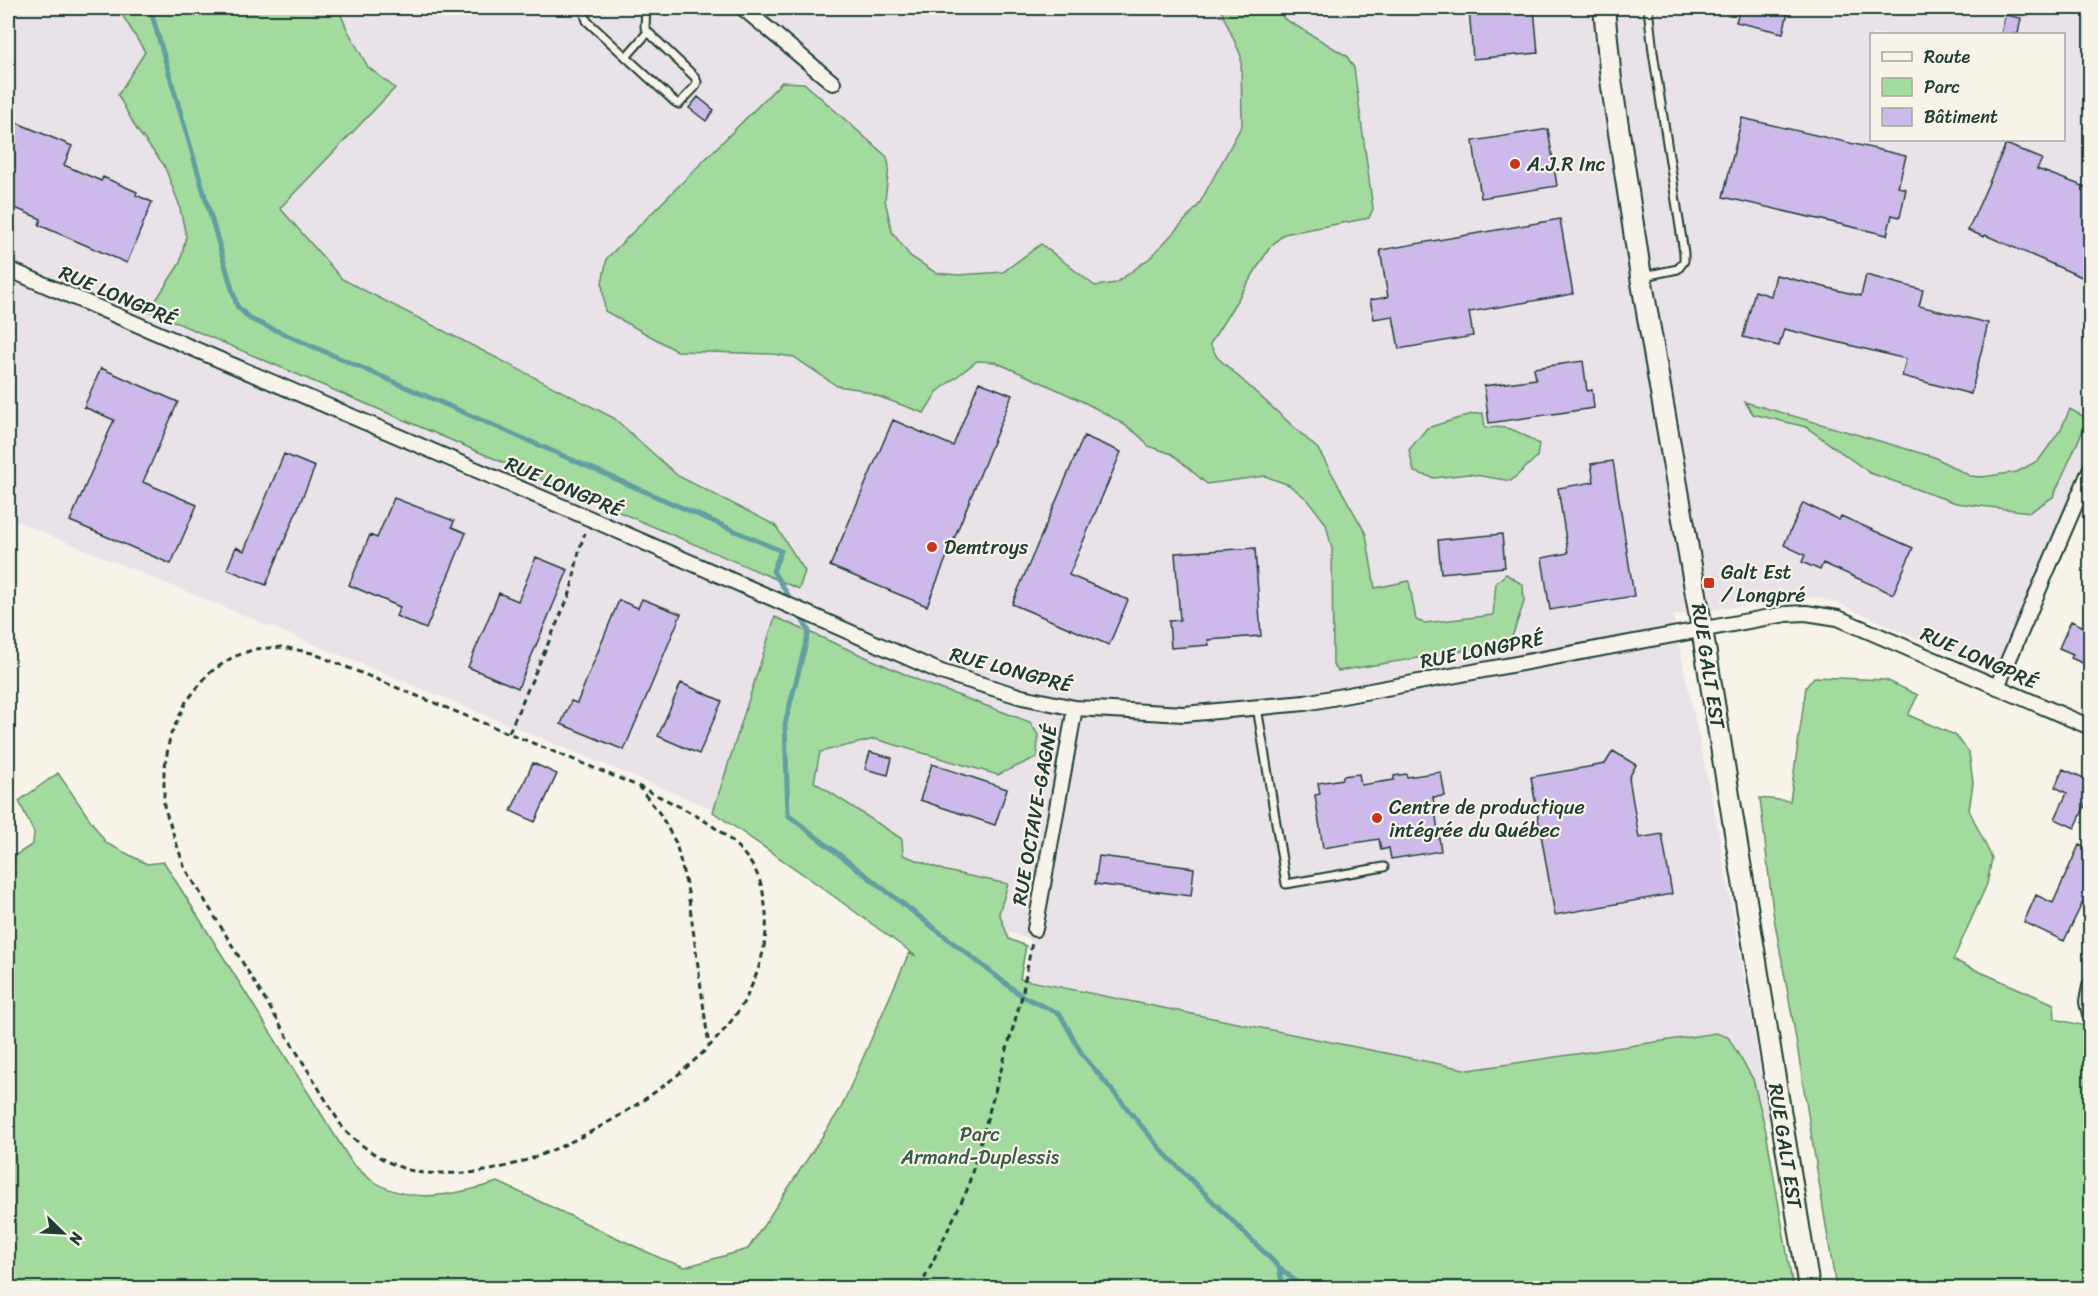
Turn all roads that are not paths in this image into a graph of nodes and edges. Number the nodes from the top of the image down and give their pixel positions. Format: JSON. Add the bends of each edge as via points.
{"nodes":[{"id":1,"x":583,"y":8,"type":"edge"},
{"id":2,"x":646,"y":8,"type":"edge"},
{"id":3,"x":743,"y":8,"type":"edge"},
{"id":4,"x":1604,"y":8,"type":"edge"},
{"id":5,"x":1648,"y":8,"type":"edge"},
{"id":6,"x":648,"y":32,"type":"junction"},
{"id":7,"x":626,"y":57,"type":"junction"},
{"id":8,"x":833,"y":83,"type":"dead end"},
{"id":9,"x":8,"y":269,"type":"edge"},
{"id":10,"x":1641,"y":277,"type":"junction"},
{"id":11,"x":2091,"y":470,"type":"edge"},
{"id":12,"x":1702,"y":629,"type":"junction"},
{"id":13,"x":1997,"y":687,"type":"junction"},
{"id":14,"x":1257,"y":707,"type":"junction"},
{"id":15,"x":1075,"y":708,"type":"junction"},
{"id":16,"x":2091,"y":728,"type":"edge"},
{"id":17,"x":1384,"y":867,"type":"dead end"},
{"id":18,"x":1035,"y":928,"type":"road end"},
{"id":19,"x":2091,"y":986,"type":"edge"},
{"id":20,"x":2090,"y":1013,"type":"edge"},
{"id":21,"x":1809,"y":1288,"type":"edge"}],
"edges":[{"from":1,"to":7,"type":"lane","via":[[587,21]]},
{"from":2,"to":6,"type":"lane"},
{"from":3,"to":8,"type":"street"},
{"from":4,"to":10,"type":"street","name":"RUE GALT EST"},
{"from":5,"to":10,"type":"lane","via":[[1684,261],[1678,269]]},
{"from":6,"to":7,"type":"lane"},
{"from":6,"to":7,"type":"lane","via":[[695,77],[695,87],[679,104]]},
{"from":9,"to":15,"type":"street","name":"RUE LONGPRÉ","via":[[942,672],[1022,698]]},
{"from":10,"to":12,"type":"street","name":"RUE GALT EST"},
{"from":11,"to":13,"type":"street"},
{"from":12,"to":13,"type":"street","name":"RUE LONGPRÉ","via":[[1786,614],[1823,614]]},
{"from":12,"to":14,"type":"street","name":"RUE LONGPRÉ","via":[[1305,703]]},
{"from":12,"to":21,"type":"street","name":"RUE GALT EST"},
{"from":13,"to":16,"type":"street","name":"RUE LONGPRÉ"},
{"from":14,"to":15,"type":"street","name":"RUE LONGPRÉ","via":[[1184,714]]},
{"from":14,"to":17,"type":"lane","via":[[1286,884]]},
{"from":15,"to":18,"type":"street","name":"RUE OCTAVE-GAGNÉ"},
{"from":19,"to":20,"type":"street","via":[[2087,1002]]}]}
